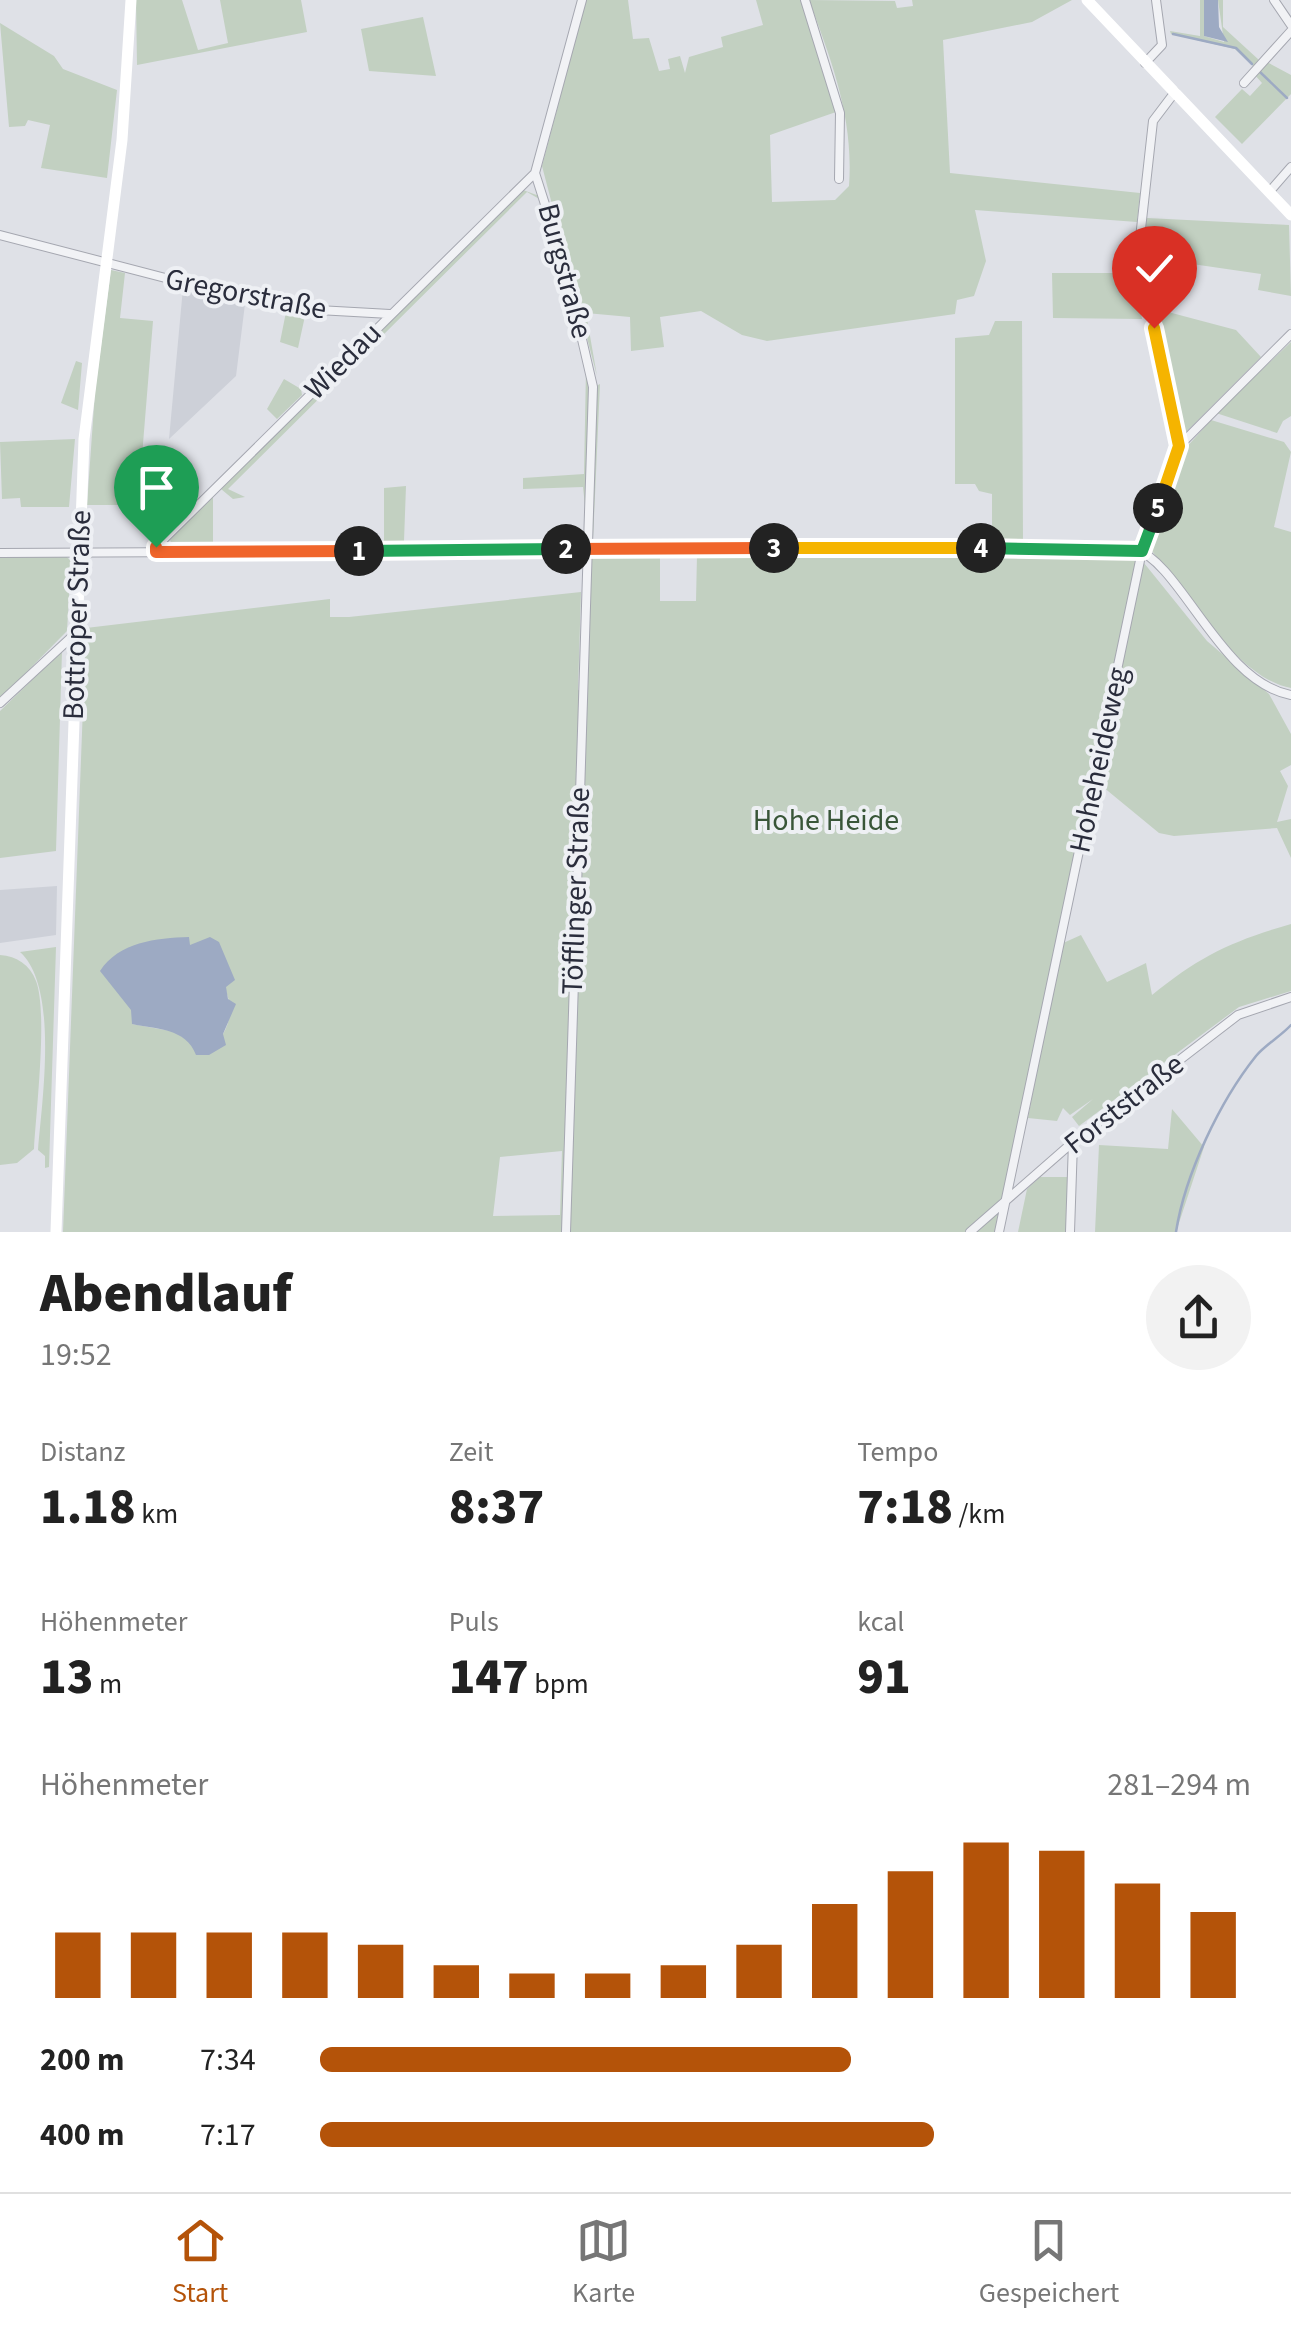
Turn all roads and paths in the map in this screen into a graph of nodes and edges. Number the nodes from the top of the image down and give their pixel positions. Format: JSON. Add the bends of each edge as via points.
{"nodes":[{"id":1,"x":131,"y":0,"type":"edge"},
{"id":2,"x":582,"y":0,"type":"edge"},
{"id":3,"x":805,"y":0,"type":"edge"},
{"id":4,"x":1087,"y":0,"type":"edge"},
{"id":5,"x":1156,"y":0,"type":"edge"},
{"id":6,"x":1274,"y":0,"type":"edge"},
{"id":7,"x":1291,"y":28,"type":"edge"},
{"id":8,"x":1145,"y":63,"type":"junction"},
{"id":9,"x":1244,"y":83,"type":"dead end"},
{"id":10,"x":1174,"y":92,"type":"junction"},
{"id":11,"x":1291,"y":167,"type":"edge"},
{"id":12,"x":535,"y":173,"type":"junction"},
{"id":13,"x":840,"y":179,"type":"dead end"},
{"id":14,"x":1271,"y":190,"type":"junction"},
{"id":15,"x":1291,"y":215,"type":"edge"},
{"id":16,"x":0,"y":236,"type":"edge"},
{"id":17,"x":104,"y":261,"type":"junction"},
{"id":18,"x":390,"y":314,"type":"junction"},
{"id":19,"x":1291,"y":334,"type":"edge"},
{"id":20,"x":1179,"y":446,"type":"junction"},
{"id":21,"x":586,"y":549,"type":"junction"},
{"id":22,"x":1142,"y":551,"type":"junction"},
{"id":23,"x":156,"y":552,"type":"junction"},
{"id":24,"x":0,"y":553,"type":"edge"},
{"id":25,"x":79,"y":553,"type":"junction"},
{"id":26,"x":76,"y":632,"type":"junction"},
{"id":27,"x":1291,"y":694,"type":"edge"},
{"id":28,"x":0,"y":704,"type":"edge"},
{"id":29,"x":1291,"y":997,"type":"edge"},
{"id":30,"x":1073,"y":1142,"type":"junction"},
{"id":31,"x":1006,"y":1200,"type":"junction"},
{"id":32,"x":56,"y":1232,"type":"edge"},
{"id":33,"x":566,"y":1232,"type":"edge"},
{"id":34,"x":970,"y":1232,"type":"edge"},
{"id":35,"x":999,"y":1232,"type":"edge"},
{"id":36,"x":1070,"y":1232,"type":"edge"}],
"edges":[{"from":1,"to":17,"type":"main road","name":"Bottroper Straße","via":[[122,140]]},
{"from":2,"to":12,"type":"street","name":"Burgstraße"},
{"from":3,"to":13,"type":"street","via":[[840,112]]},
{"from":4,"to":8,"type":"main road"},
{"from":5,"to":8,"type":"street","via":[[1162,45]]},
{"from":6,"to":7,"type":"street"},
{"from":7,"to":9,"type":"street"},
{"from":8,"to":10,"type":"main road"},
{"from":10,"to":14,"type":"main road"},
{"from":10,"to":20,"type":"street","via":[[1152,121],[1139,247]]},
{"from":11,"to":14,"type":"street"},
{"from":12,"to":18,"type":"street","name":"Wiedau"},
{"from":12,"to":21,"type":"street","name":"Burgstraße","via":[[592,370]]},
{"from":14,"to":15,"type":"main road"},
{"from":16,"to":17,"type":"street","name":"Gregorstraße"},
{"from":17,"to":18,"type":"street","name":"Gregorstraße","via":[[223,294]]},
{"from":17,"to":25,"type":"main road","name":"Bottroper Straße"},
{"from":18,"to":23,"type":"street","name":"Wiedau"},
{"from":19,"to":20,"type":"street","name":"Hoheheideweg"},
{"from":20,"to":22,"type":"street","name":"Hoheheideweg"},
{"from":21,"to":22,"type":"street"},
{"from":21,"to":23,"type":"street"},
{"from":21,"to":33,"type":"street","name":"Töfflinger Straße"},
{"from":22,"to":27,"type":"street","via":[[1207,632],[1266,686]]},
{"from":22,"to":31,"type":"street","name":"Hoheheideweg"},
{"from":23,"to":25,"type":"street"},
{"from":24,"to":25,"type":"street"},
{"from":25,"to":26,"type":"main road","name":"Bottroper Straße"},
{"from":26,"to":28,"type":"street"},
{"from":26,"to":32,"type":"main road","name":"Bottroper Straße"},
{"from":29,"to":30,"type":"street","name":"Forststraße","via":[[1238,1015]]},
{"from":30,"to":31,"type":"street","name":"Forststraße"},
{"from":30,"to":36,"type":"street"},
{"from":31,"to":34,"type":"street","name":"Forststraße"},
{"from":31,"to":35,"type":"street","name":"Hoheheideweg"}]}
